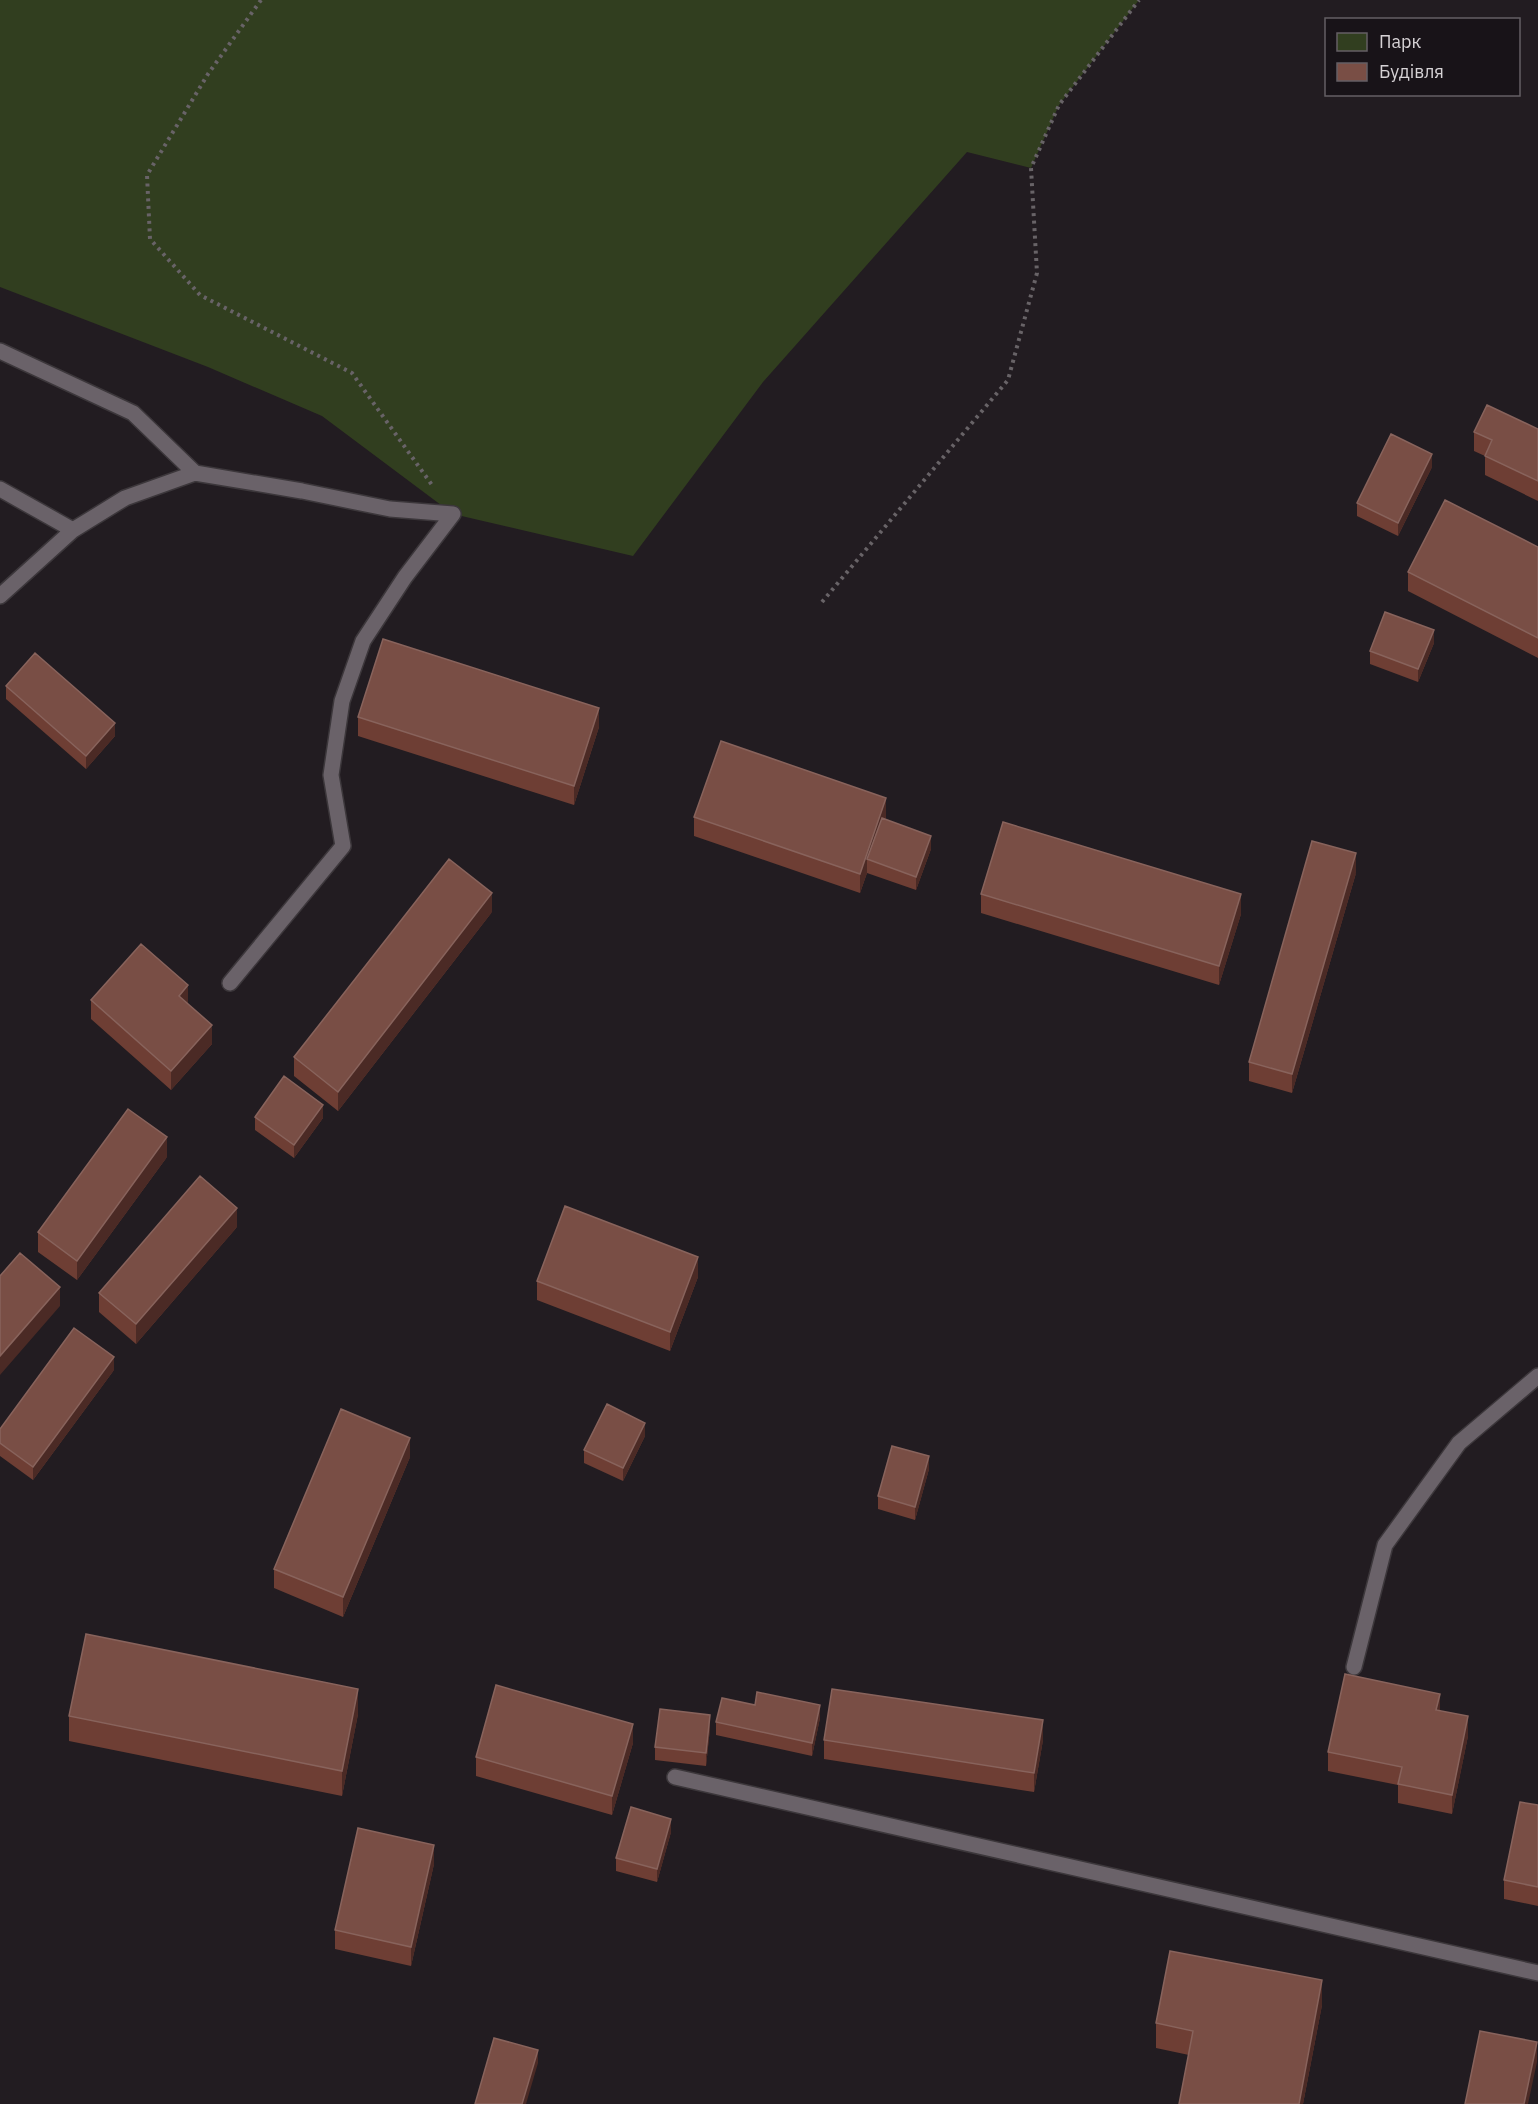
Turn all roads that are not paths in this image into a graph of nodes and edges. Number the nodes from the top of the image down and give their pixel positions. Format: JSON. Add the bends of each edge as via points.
{"nodes":[{"id":1,"x":0,"y":351,"type":"edge"},
{"id":2,"x":195,"y":473,"type":"junction"},
{"id":3,"x":0,"y":489,"type":"edge"},
{"id":4,"x":73,"y":530,"type":"junction"},
{"id":5,"x":0,"y":596,"type":"edge"},
{"id":6,"x":230,"y":983,"type":"dead end"},
{"id":7,"x":1538,"y":1376,"type":"edge"},
{"id":8,"x":1354,"y":1667,"type":"dead end"},
{"id":9,"x":675,"y":1777,"type":"dead end"},
{"id":10,"x":1538,"y":1973,"type":"edge"}],
"edges":[{"from":1,"to":2,"type":"lane","via":[[133,413]]},
{"from":2,"to":4,"type":"lane","via":[[124,498]]},
{"from":2,"to":6,"type":"lane","via":[[390,509],[453,514],[363,641],[342,701],[331,775],[343,846]]},
{"from":3,"to":4,"type":"lane"},
{"from":4,"to":5,"type":"lane"},
{"from":7,"to":8,"type":"lane","via":[[1459,1443],[1385,1545]]},
{"from":9,"to":10,"type":"lane"}]}
